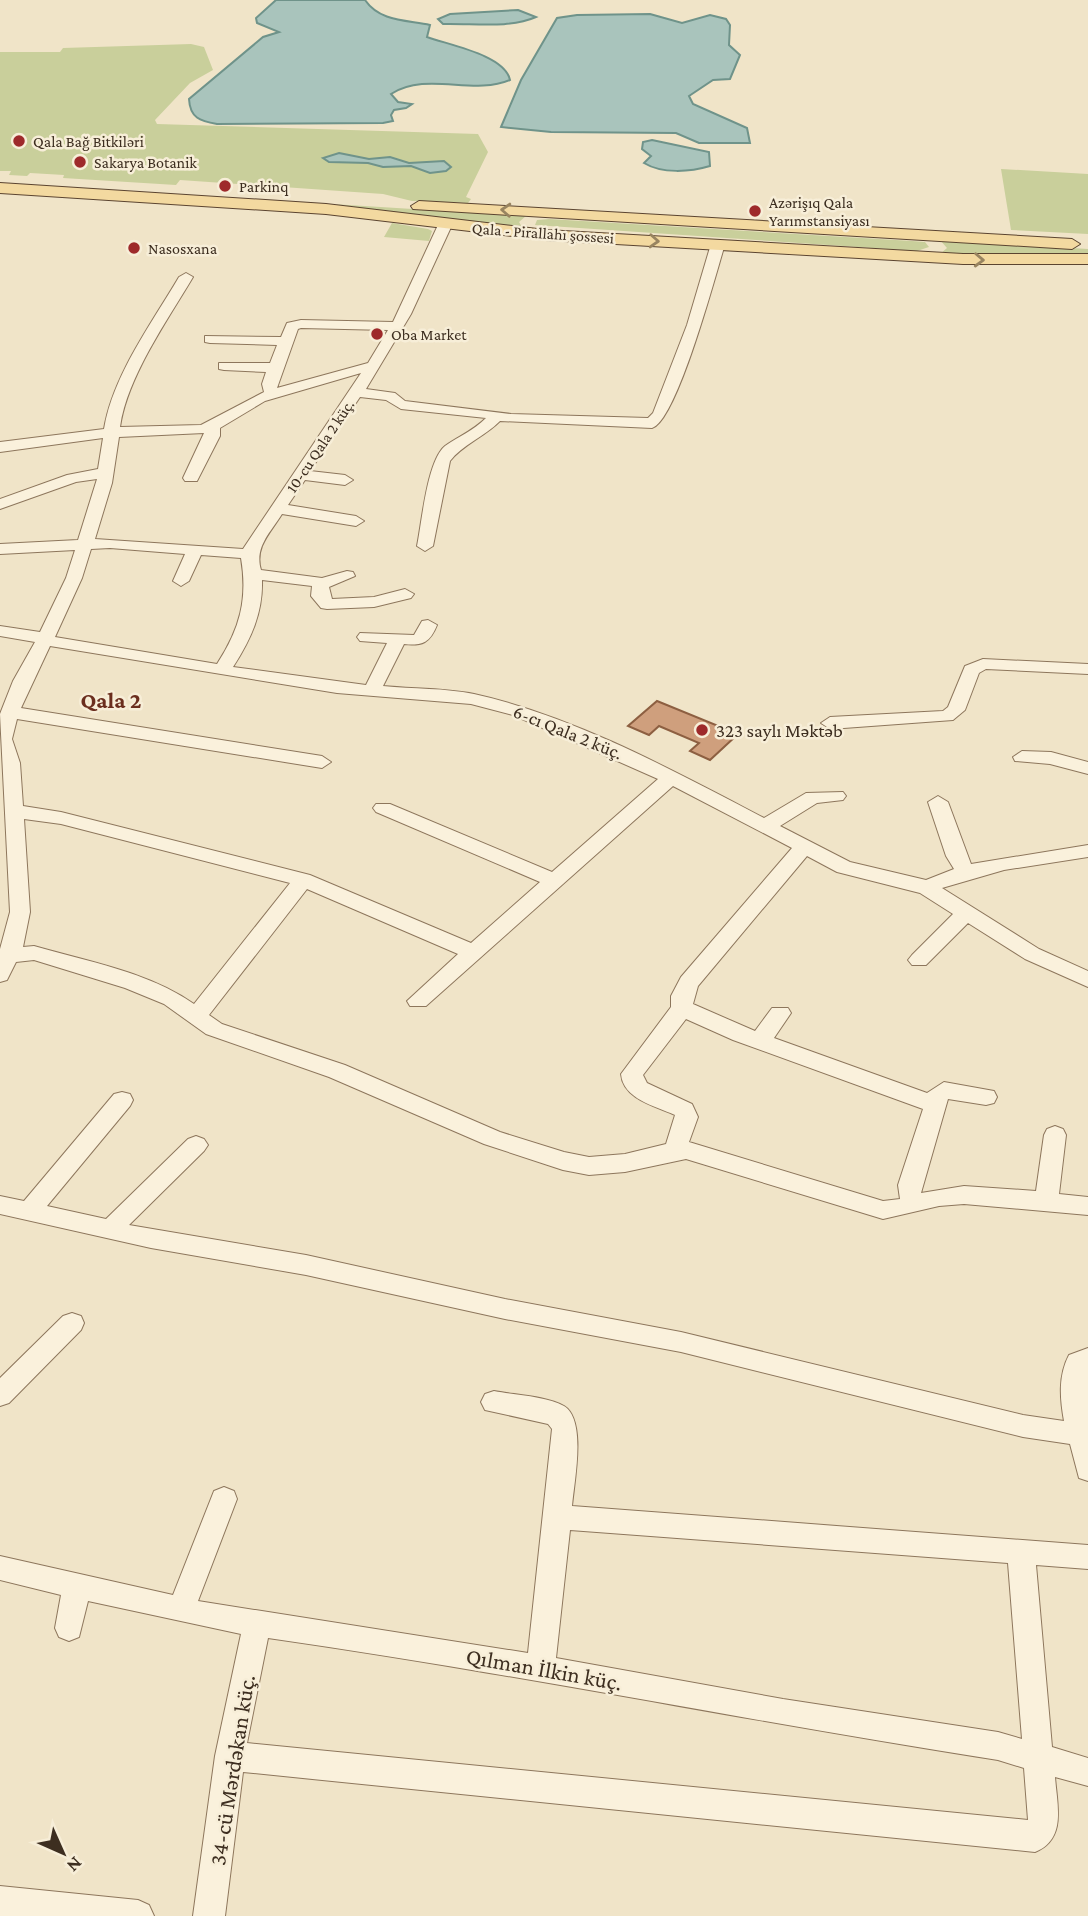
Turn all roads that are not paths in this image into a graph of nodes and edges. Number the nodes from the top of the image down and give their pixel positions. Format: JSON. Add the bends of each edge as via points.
{"nodes":[{"id":1,"x":0,"y":178,"type":"edge"},
{"id":2,"x":0,"y":188,"type":"edge"},
{"id":3,"x":630,"y":218,"type":"junction"},
{"id":4,"x":445,"y":225,"type":"junction"},
{"id":5,"x":864,"y":231,"type":"junction"},
{"id":6,"x":619,"y":239,"type":"junction"},
{"id":7,"x":718,"y":244,"type":"junction"},
{"id":8,"x":1088,"y":245,"type":"edge"},
{"id":9,"x":853,"y":253,"type":"junction"},
{"id":10,"x":1088,"y":259,"type":"edge"},
{"id":11,"x":186,"y":277,"type":"dead end"},
{"id":12,"x":397,"y":326,"type":"junction"},
{"id":13,"x":210,"y":339,"type":"dead end"},
{"id":14,"x":284,"y":341,"type":"junction"},
{"id":15,"x":224,"y":366,"type":"dead end"},
{"id":16,"x":374,"y":366,"type":"junction"},
{"id":17,"x":274,"y":368,"type":"junction"},
{"id":18,"x":356,"y":392,"type":"junction"},
{"id":19,"x":272,"y":394,"type":"junction"},
{"id":20,"x":211,"y":406,"type":"dead end"},
{"id":21,"x":243,"y":408,"type":"junction"},
{"id":22,"x":270,"y":412,"type":"dead end"},
{"id":23,"x":496,"y":416,"type":"junction"},
{"id":24,"x":208,"y":428,"type":"junction"},
{"id":25,"x":109,"y":434,"type":"junction"},
{"id":26,"x":0,"y":447,"type":"edge"},
{"id":27,"x":106,"y":473,"type":"junction"},
{"id":28,"x":300,"y":475,"type":"junction"},
{"id":29,"x":191,"y":478,"type":"dead end"},
{"id":30,"x":345,"y":480,"type":"dead end"},
{"id":31,"x":0,"y":504,"type":"edge"},
{"id":32,"x":278,"y":508,"type":"junction"},
{"id":33,"x":356,"y":521,"type":"dead end"},
{"id":34,"x":85,"y":543,"type":"junction"},
{"id":35,"x":425,"y":546,"type":"dead end"},
{"id":36,"x":0,"y":549,"type":"edge"},
{"id":37,"x":195,"y":550,"type":"junction"},
{"id":38,"x":249,"y":555,"type":"junction"},
{"id":39,"x":253,"y":574,"type":"junction"},
{"id":40,"x":347,"y":576,"type":"dead end"},
{"id":41,"x":181,"y":581,"type":"dead end"},
{"id":42,"x":321,"y":584,"type":"junction"},
{"id":43,"x":405,"y":594,"type":"dead end"},
{"id":44,"x":428,"y":625,"type":"dead end"},
{"id":45,"x":0,"y":631,"type":"edge"},
{"id":46,"x":366,"y":637,"type":"dead end"},
{"id":47,"x":397,"y":639,"type":"junction"},
{"id":48,"x":44,"y":640,"type":"junction"},
{"id":49,"x":1088,"y":669,"type":"edge"},
{"id":50,"x":222,"y":670,"type":"junction"},
{"id":51,"x":372,"y":691,"type":"junction"},
{"id":52,"x":10,"y":712,"type":"junction"},
{"id":53,"x":830,"y":723,"type":"dead end"},
{"id":54,"x":2,"y":746,"type":"edge"},
{"id":55,"x":1022,"y":757,"type":"dead end"},
{"id":56,"x":322,"y":762,"type":"dead end"},
{"id":57,"x":1088,"y":768,"type":"edge"},
{"id":58,"x":671,"y":777,"type":"junction"},
{"id":59,"x":836,"y":796,"type":"dead end"},
{"id":60,"x":938,"y":802,"type":"dead end"},
{"id":61,"x":383,"y":808,"type":"dead end"},
{"id":62,"x":13,"y":811,"type":"junction"},
{"id":63,"x":765,"y":826,"type":"junction"},
{"id":64,"x":805,"y":848,"type":"junction"},
{"id":65,"x":1088,"y":851,"type":"edge"},
{"id":66,"x":967,"y":873,"type":"junction"},
{"id":67,"x":303,"y":880,"type":"junction"},
{"id":68,"x":556,"y":881,"type":"junction"},
{"id":69,"x":927,"y":888,"type":"junction"},
{"id":70,"x":967,"y":913,"type":"junction"},
{"id":71,"x":475,"y":953,"type":"junction"},
{"id":72,"x":919,"y":960,"type":"dead end"},
{"id":73,"x":3,"y":962,"type":"edge"},
{"id":74,"x":1088,"y":980,"type":"edge"},
{"id":75,"x":418,"y":1001,"type":"dead end"},
{"id":76,"x":682,"y":1008,"type":"junction"},
{"id":77,"x":780,"y":1013,"type":"dead end"},
{"id":78,"x":194,"y":1016,"type":"junction"},
{"id":79,"x":760,"y":1040,"type":"junction"},
{"id":80,"x":986,"y":1097,"type":"dead end"},
{"id":81,"x":122,"y":1100,"type":"dead end"},
{"id":82,"x":936,"y":1105,"type":"junction"},
{"id":83,"x":1055,"y":1135,"type":"dead end"},
{"id":84,"x":196,"y":1145,"type":"dead end"},
{"id":85,"x":675,"y":1150,"type":"junction"},
{"id":86,"x":1046,"y":1202,"type":"junction"},
{"id":87,"x":0,"y":1205,"type":"edge"},
{"id":88,"x":915,"y":1205,"type":"junction"},
{"id":89,"x":1088,"y":1206,"type":"edge"},
{"id":90,"x":30,"y":1210,"type":"junction"},
{"id":91,"x":111,"y":1230,"type":"junction"},
{"id":92,"x":72,"y":1323,"type":"dead end"},
{"id":93,"x":1088,"y":1358,"type":"edge"},
{"id":94,"x":0,"y":1395,"type":"edge"},
{"id":95,"x":494,"y":1402,"type":"dead end"},
{"id":96,"x":1082,"y":1435,"type":"junction"},
{"id":97,"x":1088,"y":1470,"type":"edge"},
{"id":98,"x":224,"y":1499,"type":"dead end"},
{"id":99,"x":558,"y":1517,"type":"junction"},
{"id":100,"x":1021,"y":1553,"type":"junction"},
{"id":101,"x":1088,"y":1557,"type":"edge"},
{"id":102,"x":0,"y":1569,"type":"edge"},
{"id":103,"x":77,"y":1584,"type":"junction"},
{"id":104,"x":181,"y":1609,"type":"junction"},
{"id":105,"x":257,"y":1625,"type":"junction"},
{"id":106,"x":69,"y":1628,"type":"dead end"},
{"id":107,"x":540,"y":1668,"type":"junction"},
{"id":108,"x":230,"y":1756,"type":"junction"},
{"id":109,"x":1040,"y":1757,"type":"junction"},
{"id":110,"x":1088,"y":1772,"type":"edge"},
{"id":111,"x":0,"y":1902,"type":"edge"},
{"id":112,"x":138,"y":1916,"type":"edge"},
{"id":113,"x":209,"y":1916,"type":"edge"}],
"edges":[{"from":3,"to":1,"type":"main road","name":"Qala - Pirallahı şossesi","one_way":true},
{"from":2,"to":4,"type":"main road","name":"Qala - Pirallahı şossesi","via":[[326,209]]},
{"from":3,"to":5,"type":"main road","name":"Qala - Pirallahı şossesi"},
{"from":3,"to":6,"type":"main road","via":[[538,217],[527,224]]},
{"from":4,"to":6,"type":"main road","name":"Qala - Pirallahı şossesi"},
{"from":4,"to":12,"type":"street","name":"10-cu Qala 2 küç."},
{"from":5,"to":8,"type":"main road","name":"Qala - Pirallahı şossesi"},
{"from":5,"to":9,"type":"main road","via":[[928,240],[940,247],[919,254]]},
{"from":6,"to":7,"type":"main road","name":"Qala - Pirallahı şossesi","one_way":true},
{"from":7,"to":9,"type":"main road","name":"Qala - Pirallahı şossesi"},
{"from":7,"to":23,"type":"street","via":[[694,325],[656,420],[640,425]]},
{"from":9,"to":10,"type":"main road","name":"Qala - Pirallahı şossesi","one_way":true,"via":[[988,260]]},
{"from":11,"to":25,"type":"street","via":[[140,355]]},
{"from":12,"to":14,"type":"street","via":[[301,324],[292,327]]},
{"from":12,"to":16,"type":"street","name":"10-cu Qala 2 küç."},
{"from":13,"to":14,"type":"street"},
{"from":14,"to":17,"type":"street"},
{"from":15,"to":17,"type":"street"},
{"from":16,"to":18,"type":"street","name":"10-cu Qala 2 küç."},
{"from":16,"to":19,"type":"street"},
{"from":17,"to":19,"type":"street","via":[[269,384]]},
{"from":18,"to":23,"type":"street","via":[[390,396],[401,405]]},
{"from":18,"to":28,"type":"street","name":"10-cu Qala 2 küç."},
{"from":19,"to":21,"type":"street"},
{"from":20,"to":24,"type":"street"},
{"from":21,"to":22,"type":"street"},
{"from":21,"to":24,"type":"street"},
{"from":23,"to":35,"type":"street","via":[[442,460]]},
{"from":24,"to":25,"type":"street"},
{"from":24,"to":29,"type":"street","via":[[212,436]]},
{"from":25,"to":26,"type":"street"},
{"from":25,"to":27,"type":"street"},
{"from":27,"to":31,"type":"street","via":[[73,478]]},
{"from":27,"to":34,"type":"street"},
{"from":28,"to":30,"type":"street"},
{"from":28,"to":32,"type":"street","name":"10-cu Qala 2 küç."},
{"from":32,"to":33,"type":"street"},
{"from":32,"to":38,"type":"street","name":"10-cu Qala 2 küç."},
{"from":34,"to":36,"type":"street"},
{"from":34,"to":37,"type":"street"},
{"from":34,"to":48,"type":"street"},
{"from":37,"to":38,"type":"street"},
{"from":37,"to":41,"type":"street"},
{"from":38,"to":39,"type":"street"},
{"from":39,"to":42,"type":"street"},
{"from":39,"to":50,"type":"street","via":[[250,624]]},
{"from":40,"to":42,"type":"street"},
{"from":42,"to":43,"type":"street","via":[[320,596],[327,604],[374,602]]},
{"from":44,"to":47,"type":"street","via":[[421,639]]},
{"from":45,"to":48,"type":"street","name":"6-cı Qala 2 küç."},
{"from":46,"to":47,"type":"street"},
{"from":47,"to":51,"type":"street"},
{"from":48,"to":50,"type":"street","name":"6-cı Qala 2 küç."},
{"from":48,"to":52,"type":"street"},
{"from":49,"to":53,"type":"street","via":[[983,664],[971,670],[956,710],[947,716]]},
{"from":50,"to":51,"type":"street","name":"6-cı Qala 2 küç."},
{"from":51,"to":58,"type":"street","name":"6-cı Qala 2 küç.","via":[[471,699],[519,710]]},
{"from":52,"to":54,"type":"street"},
{"from":52,"to":56,"type":"street"},
{"from":54,"to":62,"type":"street","via":[[11,763]]},
{"from":55,"to":57,"type":"street","via":[[1051,758]]},
{"from":58,"to":63,"type":"street","name":"6-cı Qala 2 küç."},
{"from":58,"to":68,"type":"street"},
{"from":59,"to":63,"type":"street","via":[[813,797]]},
{"from":60,"to":66,"type":"street","via":[[956,856]]},
{"from":61,"to":68,"type":"street"},
{"from":62,"to":67,"type":"street","via":[[61,818]]},
{"from":62,"to":73,"type":"street","via":[[20,912],[17,934]]},
{"from":63,"to":64,"type":"street","name":"6-cı Qala 2 küç."},
{"from":64,"to":69,"type":"street","name":"6-cı Qala 2 küç.","via":[[852,870]]},
{"from":64,"to":76,"type":"street","via":[[689,982]]},
{"from":65,"to":66,"type":"street"},
{"from":66,"to":69,"type":"street"},
{"from":67,"to":71,"type":"street"},
{"from":67,"to":78,"type":"street","via":[[221,988]]},
{"from":68,"to":71,"type":"street"},
{"from":69,"to":70,"type":"street","name":"6-cı Qala 2 küç."},
{"from":70,"to":72,"type":"street"},
{"from":70,"to":74,"type":"street","name":"6-cı Qala 2 küç.","via":[[1032,954]]},
{"from":71,"to":75,"type":"street"},
{"from":73,"to":78,"type":"street","via":[[34,954],[132,983],[172,999]]},
{"from":76,"to":79,"type":"street"},
{"from":76,"to":85,"type":"street","via":[[631,1080],[639,1089],[684,1110],[687,1117]]},
{"from":77,"to":79,"type":"street"},
{"from":78,"to":85,"type":"street","via":[[214,1029],[337,1071],[492,1138],[563,1161],[589,1166],[625,1163]]},
{"from":79,"to":82,"type":"street"},
{"from":80,"to":82,"type":"street","via":[[944,1090]]},
{"from":81,"to":90,"type":"street"},
{"from":82,"to":88,"type":"street","via":[[910,1185]]},
{"from":83,"to":86,"type":"street"},
{"from":84,"to":91,"type":"street"},
{"from":85,"to":88,"type":"street","via":[[703,1153],[883,1210]]},
{"from":86,"to":88,"type":"street","via":[[967,1196],[938,1197]]},
{"from":86,"to":89,"type":"street"},
{"from":87,"to":90,"type":"street"},
{"from":90,"to":91,"type":"street"},
{"from":91,"to":96,"type":"street","via":[[681,1342],[1023,1426]]},
{"from":92,"to":94,"type":"street"},
{"from":93,"to":96,"type":"street","via":[[1078,1362],[1073,1383]]},
{"from":95,"to":99,"type":"street","via":[[555,1414],[563,1421]]},
{"from":96,"to":97,"type":"street"},
{"from":98,"to":104,"type":"street"},
{"from":99,"to":100,"type":"street"},
{"from":99,"to":107,"type":"street"},
{"from":100,"to":101,"type":"street"},
{"from":100,"to":109,"type":"street"},
{"from":102,"to":103,"type":"street","name":"Qılman İlkin küç."},
{"from":103,"to":104,"type":"street","name":"Qılman İlkin küç."},
{"from":103,"to":106,"type":"street"},
{"from":104,"to":105,"type":"street","name":"Qılman İlkin küç."},
{"from":105,"to":107,"type":"street","name":"Qılman İlkin küç."},
{"from":105,"to":108,"type":"street","name":"34-cü Mərdəkan küç."},
{"from":107,"to":109,"type":"street","name":"Qılman İlkin küç.","via":[[783,1713],[988,1744]]},
{"from":108,"to":109,"type":"street","via":[[1028,1838],[1041,1832],[1044,1824]]},
{"from":108,"to":113,"type":"street","name":"34-cü Mərdəkan küç."},
{"from":109,"to":110,"type":"street","name":"Qılman İlkin küç."},
{"from":111,"to":112,"type":"street"}]}
